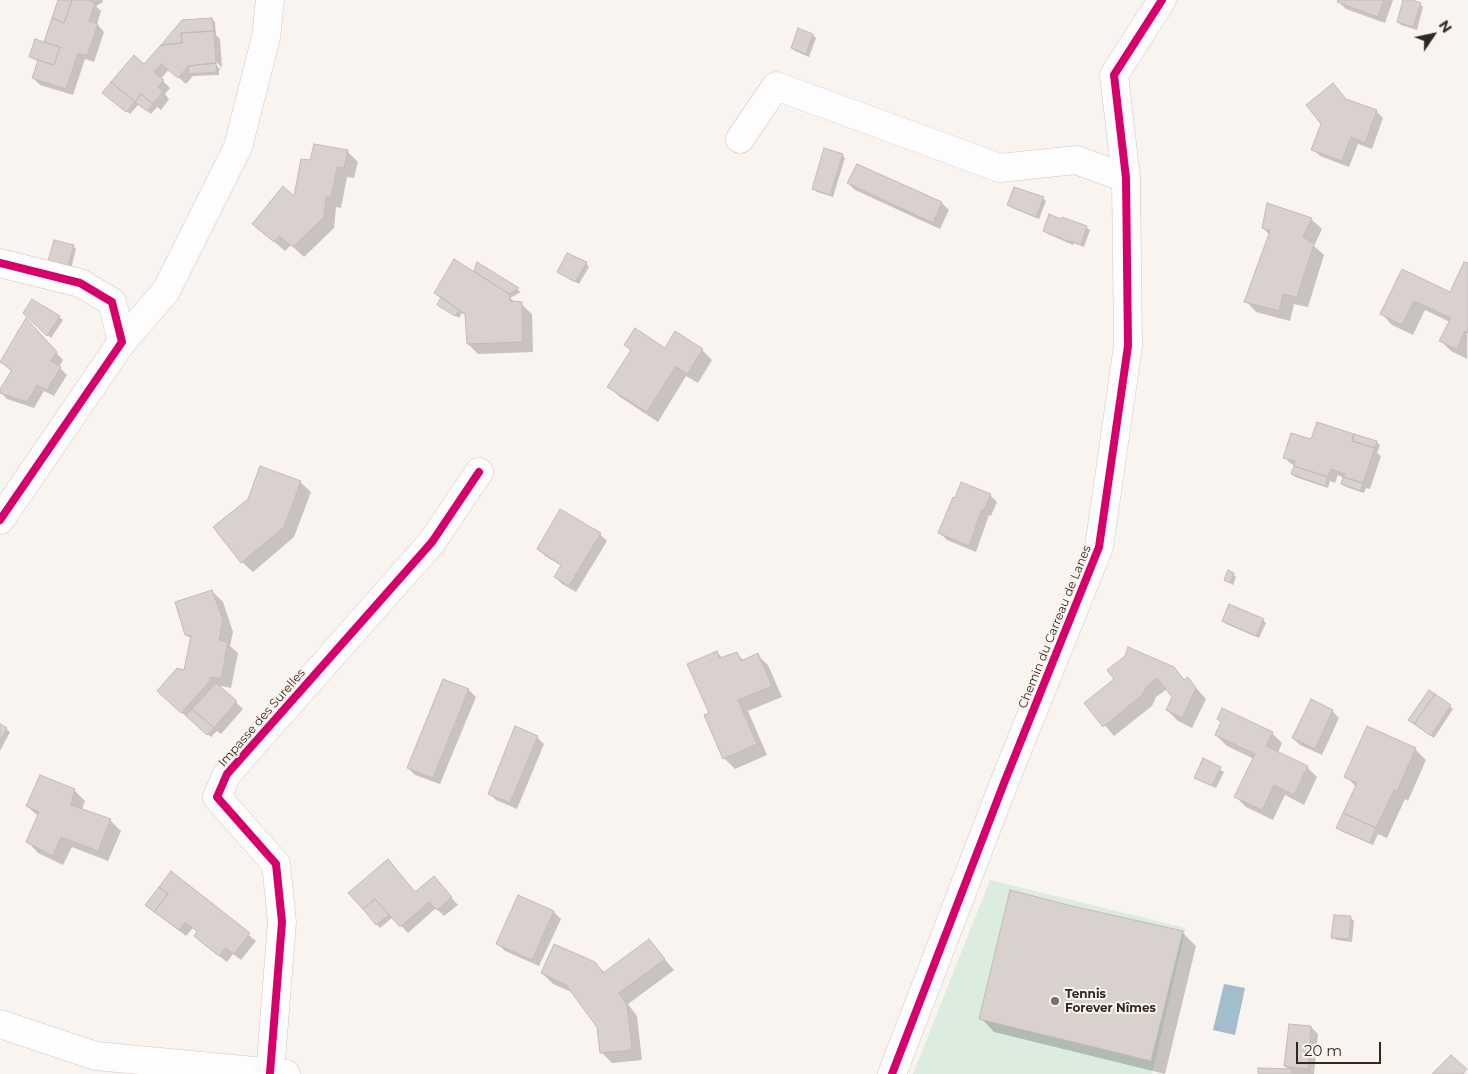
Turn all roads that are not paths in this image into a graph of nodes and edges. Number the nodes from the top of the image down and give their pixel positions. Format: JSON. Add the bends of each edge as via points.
{"nodes":[{"id":1,"x":270,"y":0,"type":"edge"},
{"id":2,"x":1162,"y":0,"type":"edge"},
{"id":3,"x":740,"y":138,"type":"dead end"},
{"id":4,"x":1126,"y":178,"type":"junction"},
{"id":5,"x":0,"y":263,"type":"edge"},
{"id":6,"x":122,"y":342,"type":"junction"},
{"id":7,"x":480,"y":472,"type":"dead end"},
{"id":8,"x":0,"y":520,"type":"edge"},
{"id":9,"x":0,"y":1024,"type":"edge"},
{"id":10,"x":278,"y":1073,"type":"edge"},
{"id":11,"x":892,"y":1074,"type":"edge"}],
"edges":[{"from":1,"to":6,"type":"street","via":[[266,36],[238,146],[166,291]]},
{"from":2,"to":4,"type":"street","name":"Chemin du Carreau de Lanes","via":[[1114,75]]},
{"from":3,"to":4,"type":"street","via":[[776,86],[1000,168],[1076,160]]},
{"from":4,"to":11,"type":"street","name":"Chemin du Carreau de Lanes","via":[[1128,346],[1099,548]]},
{"from":5,"to":6,"type":"street","via":[[80,283],[112,302]]},
{"from":6,"to":8,"type":"street"},
{"from":7,"to":10,"type":"street","name":"Impasse des Surelles","via":[[432,542],[227,774],[217,797],[276,864],[282,922]]},
{"from":9,"to":10,"type":"street","name":"Impasse des Surelles","via":[[96,1056]]}]}
